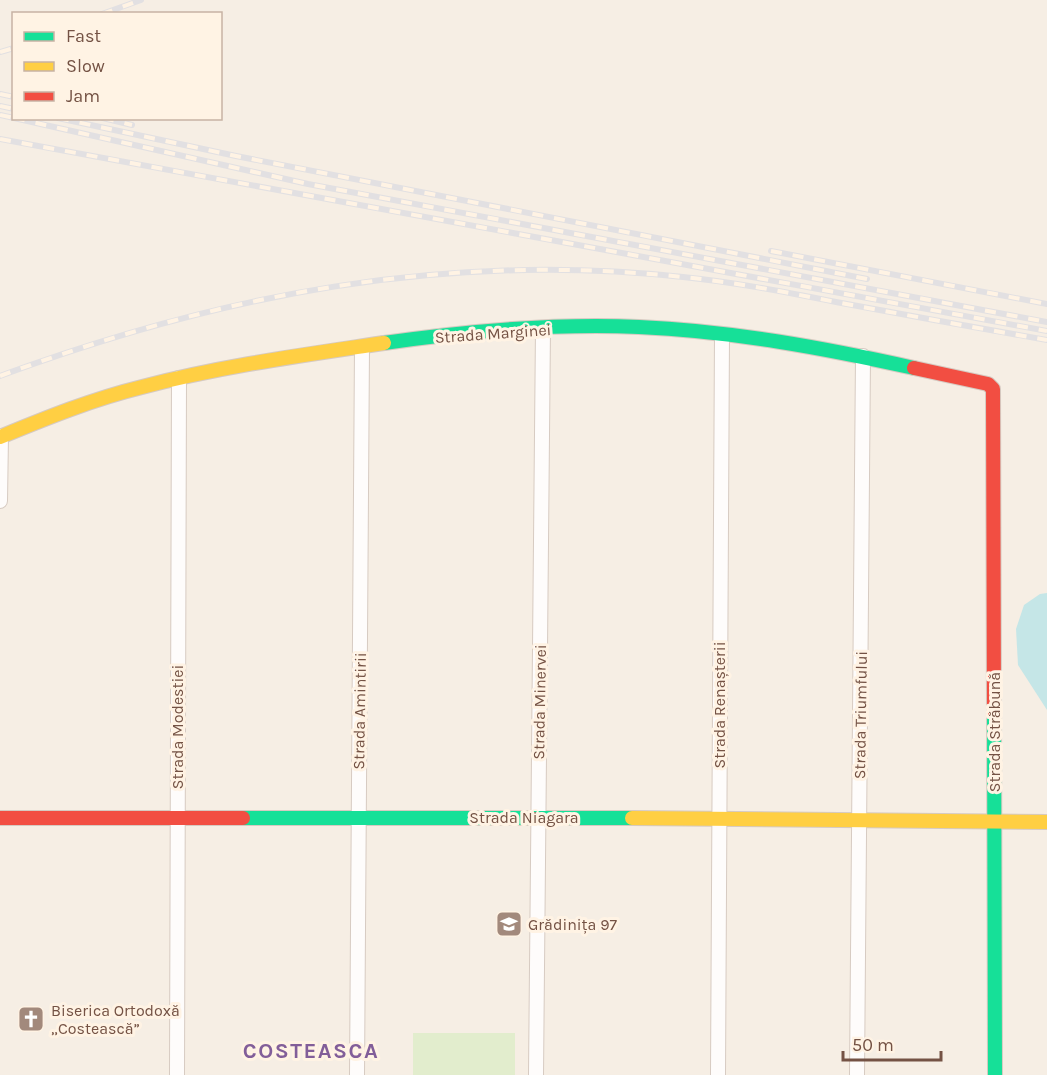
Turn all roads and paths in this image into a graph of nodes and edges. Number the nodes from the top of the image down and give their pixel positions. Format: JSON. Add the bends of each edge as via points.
{"nodes":[{"id":1,"x":543,"y":328,"type":"junction"},
{"id":2,"x":722,"y":335,"type":"junction"},
{"id":3,"x":362,"y":346,"type":"junction"},
{"id":4,"x":863,"y":356,"type":"junction"},
{"id":5,"x":179,"y":378,"type":"junction"},
{"id":6,"x":993,"y":388,"type":"joint"},
{"id":7,"x":0,"y":436,"type":"edge"},
{"id":8,"x":0,"y":501,"type":"edge"},
{"id":9,"x":176,"y":817,"type":"junction"},
{"id":10,"x":538,"y":817,"type":"junction"},
{"id":11,"x":358,"y":818,"type":"junction"},
{"id":12,"x":0,"y":819,"type":"edge"},
{"id":13,"x":719,"y":819,"type":"junction"},
{"id":14,"x":859,"y":820,"type":"junction"},
{"id":15,"x":994,"y":821,"type":"junction"},
{"id":16,"x":1047,"y":822,"type":"edge"},
{"id":17,"x":177,"y":1075,"type":"edge"},
{"id":18,"x":357,"y":1075,"type":"edge"},
{"id":19,"x":536,"y":1075,"type":"edge"},
{"id":20,"x":718,"y":1075,"type":"edge"},
{"id":21,"x":857,"y":1075,"type":"edge"},
{"id":22,"x":995,"y":1075,"type":"edge"}],
"edges":[{"from":1,"to":2,"type":"street","name":"Strada Marginei","via":[[639,327]]},
{"from":1,"to":3,"type":"street","name":"Strada Marginei","via":[[455,333]]},
{"from":1,"to":10,"type":"street","name":"Strada Minervei"},
{"from":2,"to":4,"type":"street","name":"Strada Marginei"},
{"from":2,"to":13,"type":"street","name":"Strada Renașterii"},
{"from":3,"to":5,"type":"street","name":"Strada Marginei"},
{"from":3,"to":11,"type":"street","name":"Strada Amintirii"},
{"from":4,"to":6,"type":"street","name":"Strada Marginei"},
{"from":4,"to":14,"type":"street","name":"Strada Triumfului"},
{"from":5,"to":7,"type":"street","name":"Strada Marginei","via":[[119,393]]},
{"from":5,"to":9,"type":"street","name":"Strada Modestiei"},
{"from":6,"to":15,"type":"street","name":"Strada Străbună"},
{"from":7,"to":8,"type":"street"},
{"from":9,"to":11,"type":"street","name":"Strada Niagara"},
{"from":9,"to":12,"type":"street","name":"Strada Niagara"},
{"from":9,"to":17,"type":"street","name":"Strada Modestiei"},
{"from":10,"to":11,"type":"street","name":"Strada Niagara"},
{"from":10,"to":13,"type":"street","name":"Strada Niagara"},
{"from":10,"to":19,"type":"street","name":"Strada Minervei"},
{"from":11,"to":18,"type":"street","name":"Strada Amintirii"},
{"from":13,"to":14,"type":"street","name":"Strada Niagara"},
{"from":13,"to":20,"type":"street","name":"Strada Renașterii"},
{"from":14,"to":15,"type":"street","name":"Strada Niagara"},
{"from":14,"to":21,"type":"street","name":"Strada Triumfului"},
{"from":15,"to":16,"type":"street","name":"Strada Niagara"},
{"from":15,"to":22,"type":"street","name":"Strada Străbună"}]}
